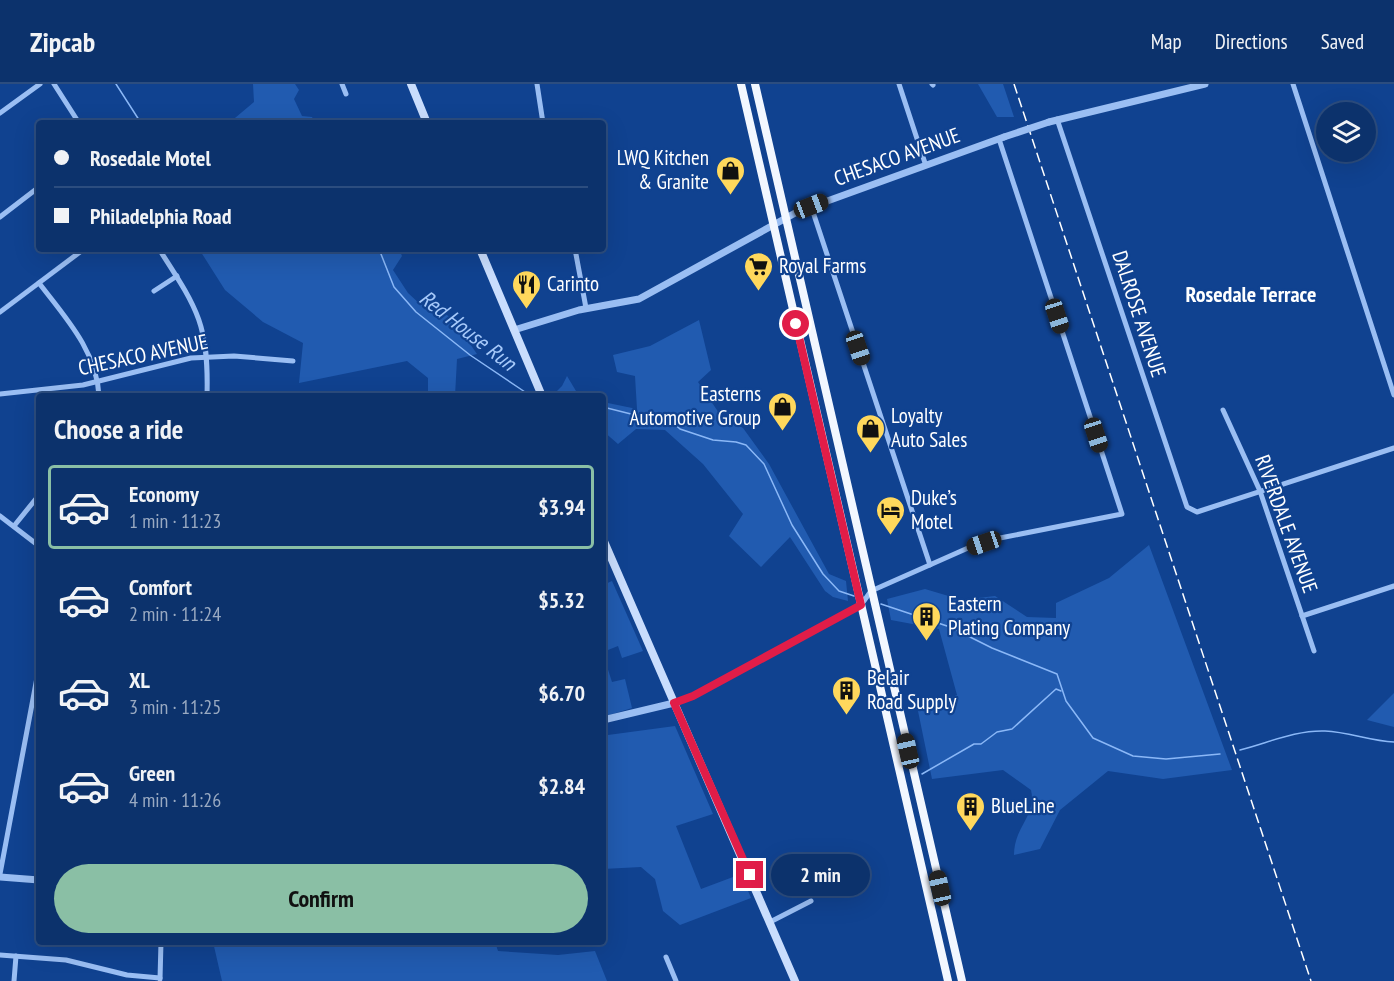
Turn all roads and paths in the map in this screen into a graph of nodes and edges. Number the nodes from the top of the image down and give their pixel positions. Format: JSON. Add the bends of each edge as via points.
{"nodes":[{"id":1,"x":40,"y":84,"type":"edge"},
{"id":2,"x":54,"y":84,"type":"edge"},
{"id":3,"x":342,"y":84,"type":"edge"},
{"id":4,"x":411,"y":84,"type":"edge"},
{"id":5,"x":537,"y":84,"type":"edge"},
{"id":6,"x":741,"y":84,"type":"edge"},
{"id":7,"x":755,"y":84,"type":"edge"},
{"id":8,"x":899,"y":84,"type":"edge"},
{"id":9,"x":1205,"y":84,"type":"edge"},
{"id":10,"x":1293,"y":84,"type":"edge"},
{"id":11,"x":346,"y":94,"type":"dead end"},
{"id":12,"x":0,"y":113,"type":"edge"},
{"id":13,"x":1057,"y":119,"type":"junction"},
{"id":14,"x":77,"y":120,"type":"edge"},
{"id":15,"x":426,"y":120,"type":"edge"},
{"id":16,"x":543,"y":120,"type":"edge"},
{"id":17,"x":1001,"y":138,"type":"junction"},
{"id":18,"x":925,"y":163,"type":"junction"},
{"id":19,"x":36,"y":190,"type":"edge"},
{"id":20,"x":811,"y":206,"type":"junction"},
{"id":21,"x":0,"y":217,"type":"edge"},
{"id":22,"x":785,"y":218,"type":"junction"},
{"id":23,"x":773,"y":224,"type":"junction"},
{"id":24,"x":80,"y":252,"type":"edge"},
{"id":25,"x":161,"y":252,"type":"edge"},
{"id":26,"x":481,"y":252,"type":"edge"},
{"id":27,"x":576,"y":252,"type":"edge"},
{"id":28,"x":177,"y":276,"type":"junction"},
{"id":29,"x":39,"y":283,"type":"junction"},
{"id":30,"x":154,"y":291,"type":"dead end"},
{"id":31,"x":586,"y":308,"type":"junction"},
{"id":32,"x":0,"y":312,"type":"edge"},
{"id":33,"x":514,"y":330,"type":"junction"},
{"id":34,"x":208,"y":357,"type":"junction"},
{"id":35,"x":293,"y":361,"type":"dead end"},
{"id":36,"x":98,"y":382,"type":"junction"},
{"id":37,"x":99,"y":393,"type":"edge"},
{"id":38,"x":207,"y":393,"type":"edge"},
{"id":39,"x":541,"y":393,"type":"edge"},
{"id":40,"x":0,"y":394,"type":"edge"},
{"id":41,"x":1394,"y":395,"type":"edge"},
{"id":42,"x":1223,"y":410,"type":"dead end"},
{"id":43,"x":1394,"y":448,"type":"edge"},
{"id":44,"x":1260,"y":491,"type":"junction"},
{"id":45,"x":36,"y":499,"type":"edge"},
{"id":46,"x":0,"y":516,"type":"edge"},
{"id":47,"x":14,"y":526,"type":"junction"},
{"id":48,"x":36,"y":544,"type":"edge"},
{"id":49,"x":606,"y":546,"type":"edge"},
{"id":50,"x":930,"y":565,"type":"junction"},
{"id":51,"x":1394,"y":586,"type":"edge"},
{"id":52,"x":871,"y":591,"type":"junction"},
{"id":53,"x":861,"y":605,"type":"junction"},
{"id":54,"x":1302,"y":616,"type":"junction"},
{"id":55,"x":1314,"y":651,"type":"dead end"},
{"id":56,"x":36,"y":683,"type":"edge"},
{"id":57,"x":674,"y":703,"type":"junction"},
{"id":58,"x":606,"y":719,"type":"edge"},
{"id":59,"x":0,"y":876,"type":"edge"},
{"id":60,"x":36,"y":880,"type":"edge"},
{"id":61,"x":811,"y":901,"type":"dead end"},
{"id":62,"x":770,"y":922,"type":"junction"},
{"id":63,"x":161,"y":945,"type":"edge"},
{"id":64,"x":0,"y":954,"type":"edge"},
{"id":65,"x":16,"y":956,"type":"junction"},
{"id":66,"x":666,"y":957,"type":"dead end"},
{"id":67,"x":160,"y":980,"type":"edge"},
{"id":68,"x":14,"y":981,"type":"edge"},
{"id":69,"x":676,"y":981,"type":"edge"},
{"id":70,"x":795,"y":981,"type":"edge"},
{"id":71,"x":948,"y":981,"type":"edge"},
{"id":72,"x":962,"y":981,"type":"edge"}],
"edges":[{"from":1,"to":12,"type":"street"},
{"from":2,"to":14,"type":"street"},
{"from":3,"to":11,"type":"street"},
{"from":4,"to":15,"type":"main road"},
{"from":5,"to":16,"type":"street"},
{"from":6,"to":23,"type":"highway"},
{"from":7,"to":22,"type":"highway"},
{"from":8,"to":18,"type":"street"},
{"from":9,"to":13,"type":"street","name":"CHESACO AVENUE"},
{"from":10,"to":41,"type":"street"},
{"from":13,"to":17,"type":"street","name":"CHESACO AVENUE","bridge":true},
{"from":13,"to":44,"type":"street","name":"DALROSE AVENUE","via":[[1187,507],[1197,513]]},
{"from":17,"to":18,"type":"street","name":"CHESACO AVENUE"},
{"from":17,"to":50,"type":"street","via":[[1122,514],[1000,538]]},
{"from":18,"to":20,"type":"street","name":"CHESACO AVENUE"},
{"from":19,"to":21,"type":"street"},
{"from":20,"to":22,"type":"street","name":"CHESACO AVENUE"},
{"from":20,"to":50,"type":"street"},
{"from":22,"to":23,"type":"street","name":"CHESACO AVENUE"},
{"from":22,"to":52,"type":"highway"},
{"from":23,"to":31,"type":"street","name":"CHESACO AVENUE","via":[[646,296],[620,305]]},
{"from":23,"to":53,"type":"highway"},
{"from":24,"to":29,"type":"street"},
{"from":25,"to":28,"type":"street"},
{"from":26,"to":33,"type":"main road"},
{"from":27,"to":31,"type":"street"},
{"from":28,"to":30,"type":"street"},
{"from":28,"to":34,"type":"street","via":[[199,317]]},
{"from":29,"to":32,"type":"street"},
{"from":29,"to":36,"type":"street","via":[[83,343]]},
{"from":31,"to":33,"type":"street","name":"CHESACO AVENUE"},
{"from":33,"to":39,"type":"main road"},
{"from":34,"to":35,"type":"street","name":"CHESACO AVENUE"},
{"from":34,"to":36,"type":"street","name":"CHESACO AVENUE","via":[[179,360]]},
{"from":34,"to":38,"type":"street"},
{"from":36,"to":37,"type":"street"},
{"from":36,"to":40,"type":"street","name":"CHESACO AVENUE"},
{"from":42,"to":44,"type":"street","name":"RIVERDALE AVENUE"},
{"from":43,"to":44,"type":"street"},
{"from":44,"to":54,"type":"street","name":"RIVERDALE AVENUE"},
{"from":45,"to":47,"type":"street"},
{"from":46,"to":47,"type":"street"},
{"from":47,"to":48,"type":"street"},
{"from":49,"to":57,"type":"main road"},
{"from":50,"to":52,"type":"street"},
{"from":51,"to":54,"type":"street"},
{"from":52,"to":53,"type":"street"},
{"from":52,"to":72,"type":"highway"},
{"from":53,"to":57,"type":"street"},
{"from":53,"to":71,"type":"highway"},
{"from":54,"to":55,"type":"street","name":"RIVERDALE AVENUE"},
{"from":56,"to":59,"type":"street"},
{"from":57,"to":58,"type":"street"},
{"from":57,"to":62,"type":"main road"},
{"from":59,"to":60,"type":"street"},
{"from":61,"to":62,"type":"street"},
{"from":62,"to":70,"type":"main road"},
{"from":63,"to":67,"type":"street"},
{"from":64,"to":65,"type":"street"},
{"from":65,"to":67,"type":"street","via":[[66,960]]},
{"from":65,"to":68,"type":"street"},
{"from":66,"to":69,"type":"street"}]}
